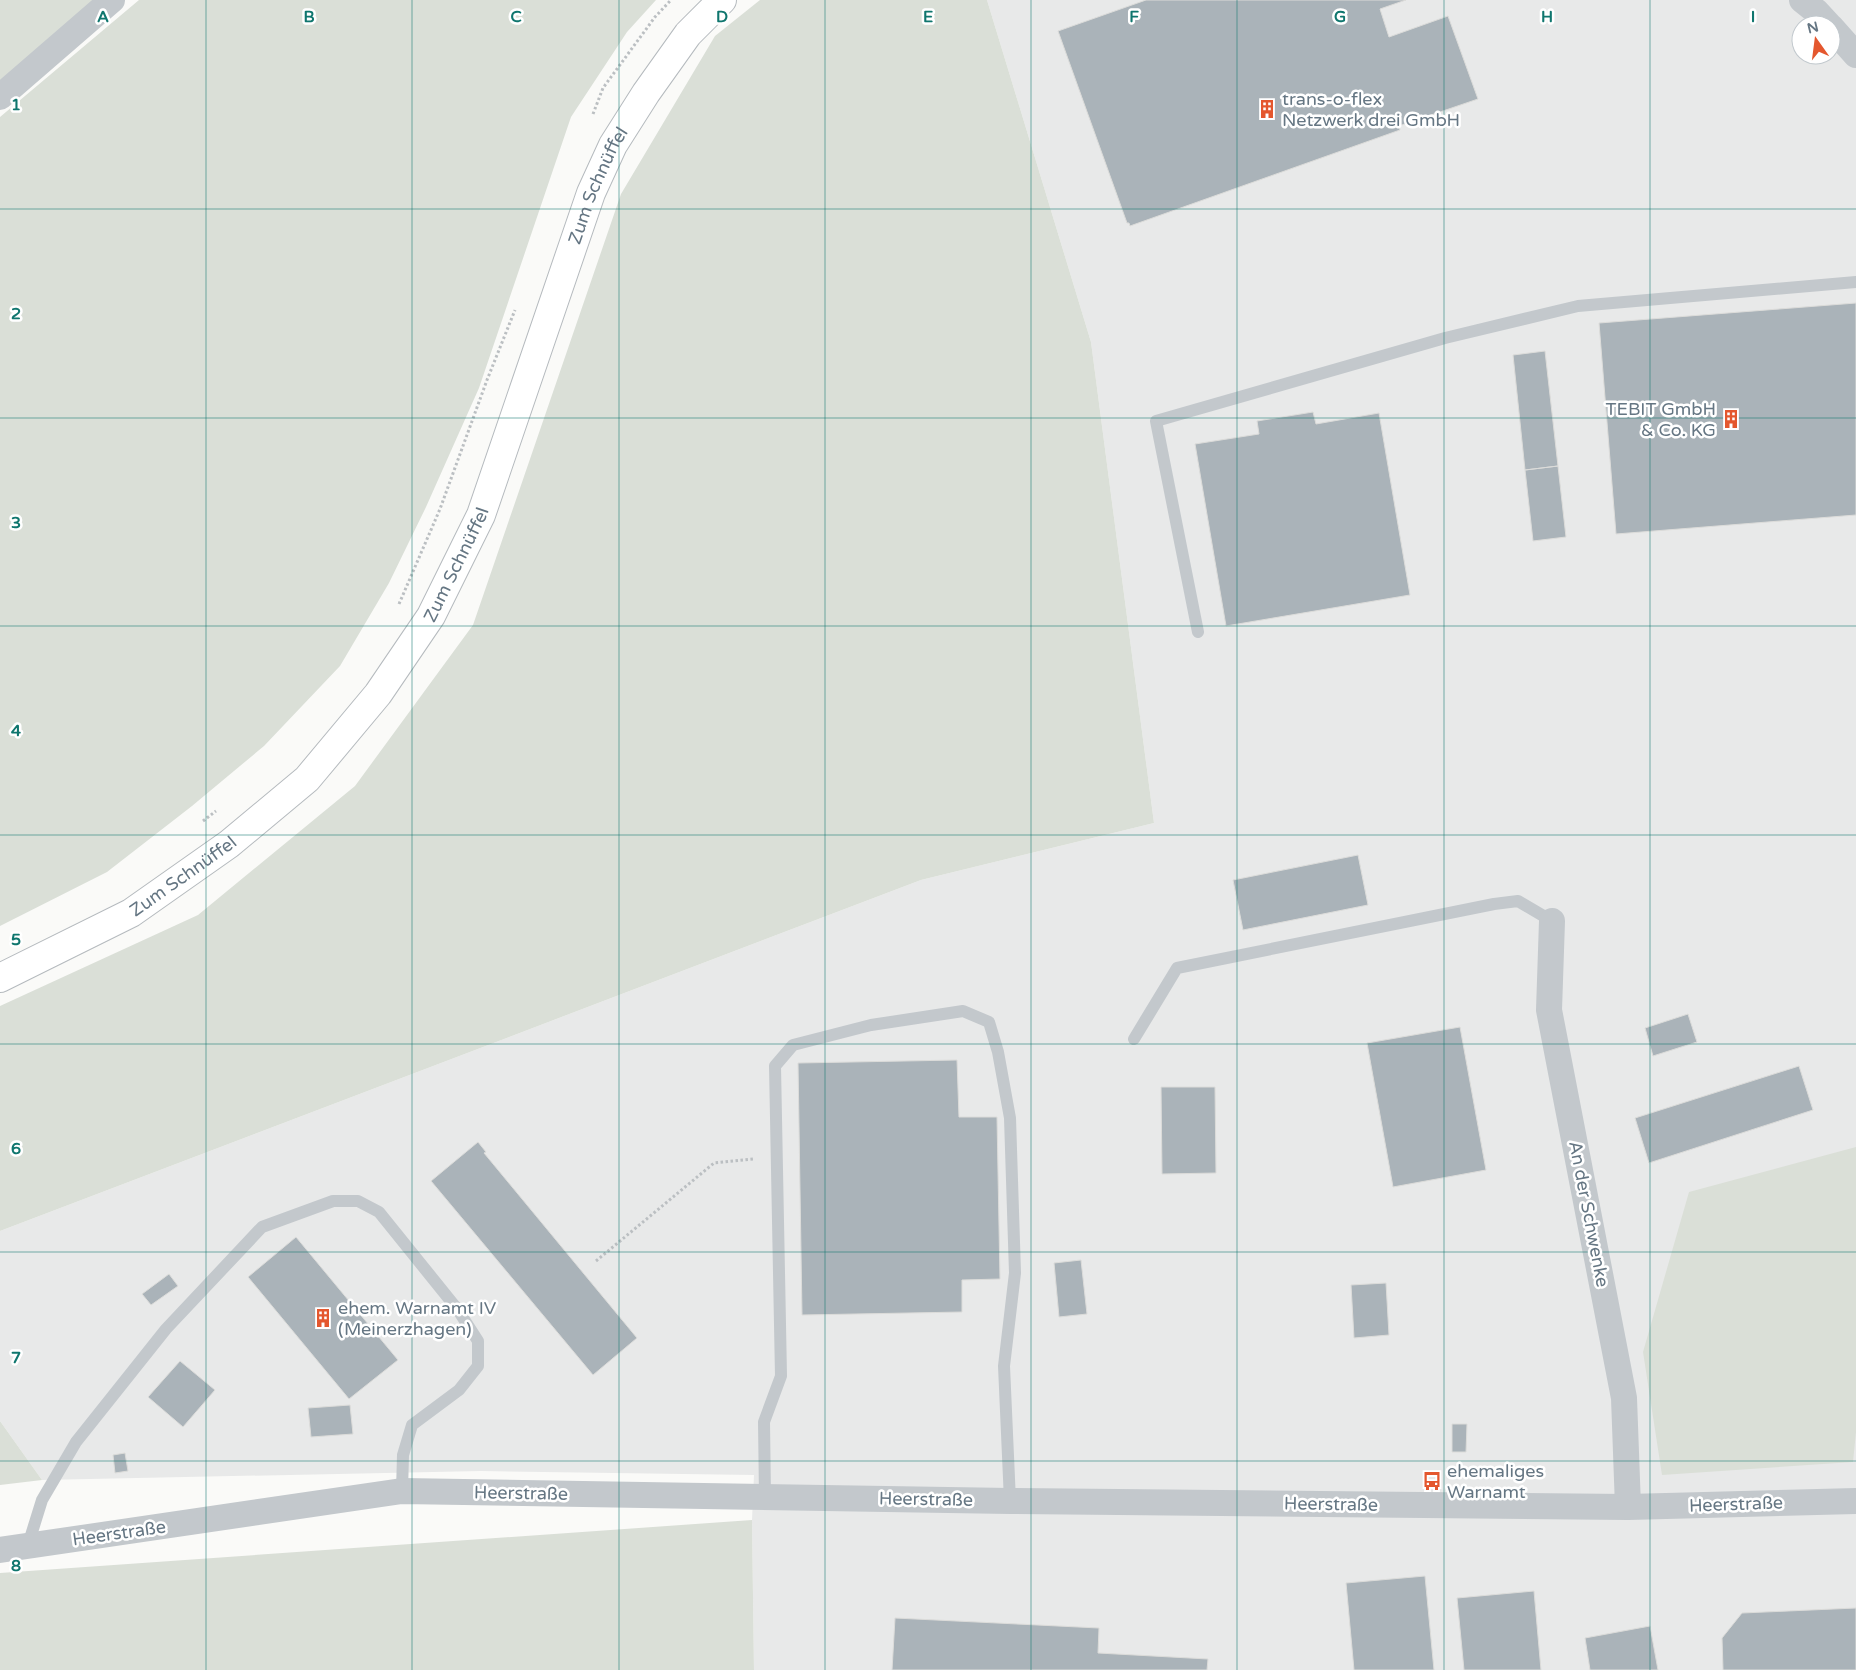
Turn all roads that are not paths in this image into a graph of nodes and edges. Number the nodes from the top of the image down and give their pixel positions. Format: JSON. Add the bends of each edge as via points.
{"nodes":[{"id":1,"x":112,"y":0,"type":"edge"},
{"id":2,"x":722,"y":0,"type":"edge"},
{"id":3,"x":1802,"y":0,"type":"edge"},
{"id":4,"x":1820,"y":15,"type":"edge"},
{"id":5,"x":1841,"y":38,"type":"edge"},
{"id":6,"x":1856,"y":55,"type":"edge"},
{"id":7,"x":0,"y":97,"type":"edge"},
{"id":8,"x":1856,"y":282,"type":"edge"},
{"id":9,"x":1198,"y":632,"type":"dead end"},
{"id":10,"x":1552,"y":921,"type":"joint"},
{"id":11,"x":0,"y":978,"type":"edge"},
{"id":12,"x":1134,"y":1039,"type":"dead end"},
{"id":13,"x":402,"y":1491,"type":"junction"},
{"id":14,"x":765,"y":1497,"type":"junction"},
{"id":15,"x":1010,"y":1501,"type":"junction"},
{"id":16,"x":1856,"y":1501,"type":"edge"},
{"id":17,"x":1628,"y":1507,"type":"junction"},
{"id":18,"x":28,"y":1545,"type":"junction"},
{"id":19,"x":0,"y":1550,"type":"edge"}],
"edges":[{"from":1,"to":7,"type":"street"},
{"from":2,"to":11,"type":"main road","name":"Zum Schnüffel","via":[[688,34],[613,145],[591,193],[481,515],[431,616],[378,694],[307,779],[229,844],[131,913]]},
{"from":3,"to":4,"type":"street"},
{"from":5,"to":6,"type":"street"},
{"from":8,"to":9,"type":"lane","via":[[1578,306],[1445,338],[1156,421]]},
{"from":10,"to":12,"type":"lane","via":[[1518,901],[1502,903],[1177,968]]},
{"from":10,"to":17,"type":"street","name":"An der Schwenke","via":[[1549,1010],[1624,1398]]},
{"from":13,"to":14,"type":"street","name":"Heerstraße"},
{"from":13,"to":18,"type":"street","name":"Heerstraße"},
{"from":13,"to":18,"type":"lane","via":[[403,1455],[412,1425],[460,1390],[478,1366],[478,1341],[458,1310],[379,1212],[358,1201],[333,1202],[262,1227],[166,1329],[76,1442],[42,1500]]},
{"from":14,"to":15,"type":"street","name":"Heerstraße"},
{"from":14,"to":15,"type":"lane","via":[[764,1422],[781,1376],[775,1066],[793,1045],[871,1025],[963,1010],[989,1022],[1010,1118],[1015,1273],[1004,1366]]},
{"from":15,"to":17,"type":"street","name":"Heerstraße"},
{"from":16,"to":17,"type":"street","name":"Heerstraße"},
{"from":18,"to":19,"type":"street","name":"Heerstraße"}]}
